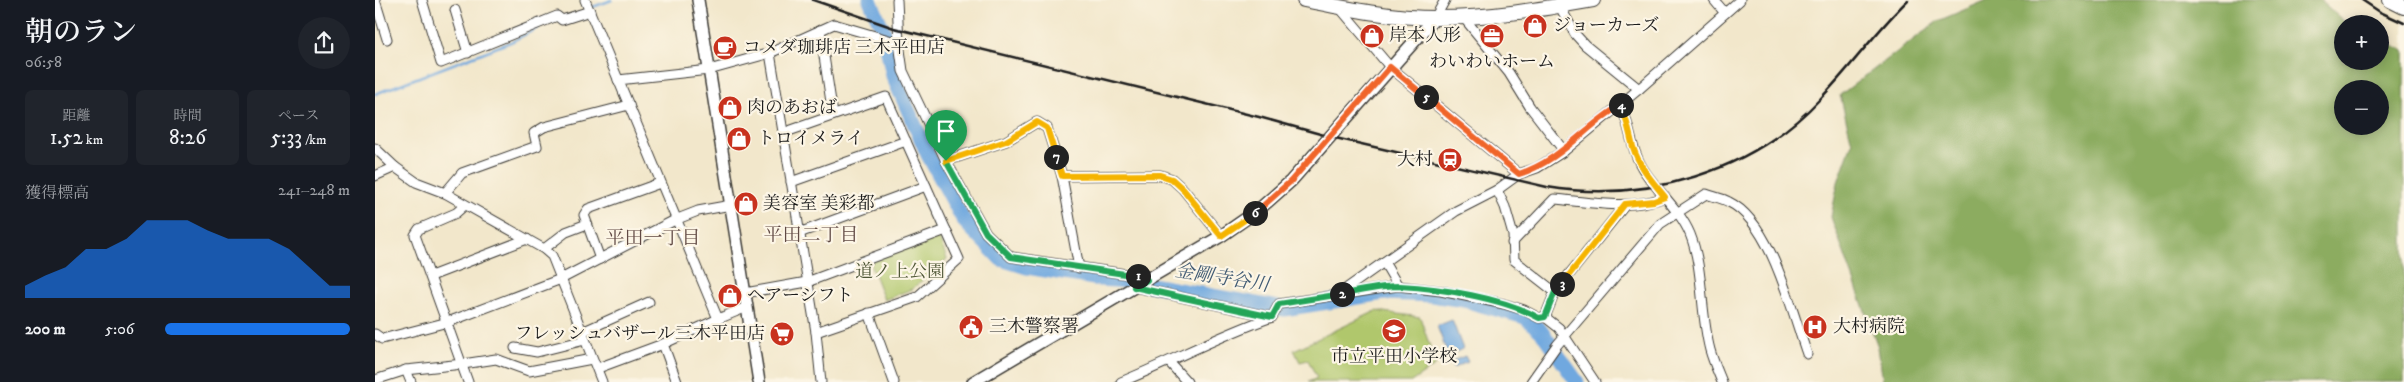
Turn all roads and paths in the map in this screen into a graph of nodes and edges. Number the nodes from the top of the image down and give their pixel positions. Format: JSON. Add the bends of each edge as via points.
{"nodes":[{"id":1,"x":375,"y":0,"type":"edge"},
{"id":2,"x":422,"y":0,"type":"edge"},
{"id":3,"x":585,"y":0,"type":"edge"},
{"id":4,"x":699,"y":0,"type":"edge"},
{"id":5,"x":897,"y":0,"type":"edge"},
{"id":6,"x":1304,"y":0,"type":"edge"},
{"id":7,"x":1593,"y":0,"type":"edge"},
{"id":8,"x":1714,"y":0,"type":"edge"},
{"id":9,"x":1739,"y":0,"type":"edge"},
{"id":10,"x":2390,"y":0,"type":"edge"},
{"id":11,"x":1441,"y":2,"type":"edge"},
{"id":12,"x":1558,"y":3,"type":"edge"},
{"id":13,"x":1331,"y":4,"type":"edge"},
{"id":14,"x":2404,"y":7,"type":"edge"},
{"id":15,"x":455,"y":10,"type":"dead end"},
{"id":16,"x":590,"y":11,"type":"junction"},
{"id":17,"x":1725,"y":13,"type":"junction"},
{"id":18,"x":1435,"y":18,"type":"junction"},
{"id":19,"x":1464,"y":18,"type":"junction"},
{"id":20,"x":820,"y":30,"type":"junction"},
{"id":21,"x":387,"y":39,"type":"dead end"},
{"id":22,"x":899,"y":43,"type":"junction"},
{"id":23,"x":468,"y":53,"type":"junction"},
{"id":24,"x":770,"y":53,"type":"junction"},
{"id":25,"x":1390,"y":67,"type":"junction"},
{"id":26,"x":709,"y":70,"type":"junction"},
{"id":27,"x":618,"y":80,"type":"junction"},
{"id":28,"x":1639,"y":89,"type":"junction"},
{"id":29,"x":1621,"y":104,"type":"junction"},
{"id":30,"x":629,"y":105,"type":"junction"},
{"id":31,"x":833,"y":115,"type":"junction"},
{"id":32,"x":783,"y":133,"type":"junction"},
{"id":33,"x":906,"y":140,"type":"junction"},
{"id":34,"x":375,"y":148,"type":"edge"},
{"id":35,"x":1564,"y":151,"type":"junction"},
{"id":36,"x":946,"y":161,"type":"junction"},
{"id":37,"x":395,"y":167,"type":"junction"},
{"id":38,"x":1519,"y":174,"type":"junction"},
{"id":39,"x":375,"y":176,"type":"edge"},
{"id":40,"x":1062,"y":176,"type":"junction"},
{"id":41,"x":791,"y":182,"type":"junction"},
{"id":42,"x":660,"y":183,"type":"junction"},
{"id":43,"x":926,"y":186,"type":"junction"},
{"id":44,"x":1497,"y":190,"type":"junction"},
{"id":45,"x":445,"y":193,"type":"junction"},
{"id":46,"x":1665,"y":197,"type":"junction"},
{"id":47,"x":1625,"y":204,"type":"junction"},
{"id":48,"x":465,"y":205,"type":"junction"},
{"id":49,"x":731,"y":205,"type":"junction"},
{"id":50,"x":1676,"y":212,"type":"junction"},
{"id":51,"x":675,"y":220,"type":"junction"},
{"id":52,"x":587,"y":224,"type":"junction"},
{"id":53,"x":946,"y":230,"type":"junction"},
{"id":54,"x":799,"y":232,"type":"junction"},
{"id":55,"x":1221,"y":236,"type":"junction"},
{"id":56,"x":527,"y":239,"type":"junction"},
{"id":57,"x":1512,"y":243,"type":"junction"},
{"id":58,"x":543,"y":249,"type":"junction"},
{"id":59,"x":600,"y":259,"type":"junction"},
{"id":60,"x":1384,"y":262,"type":"junction"},
{"id":61,"x":1079,"y":268,"type":"junction"},
{"id":62,"x":431,"y":276,"type":"junction"},
{"id":63,"x":561,"y":279,"type":"junction"},
{"id":64,"x":1147,"y":280,"type":"junction"},
{"id":65,"x":807,"y":282,"type":"junction"},
{"id":66,"x":1398,"y":286,"type":"junction"},
{"id":67,"x":1134,"y":287,"type":"junction"},
{"id":68,"x":1555,"y":292,"type":"junction"},
{"id":69,"x":745,"y":293,"type":"junction"},
{"id":70,"x":1338,"y":294,"type":"junction"},
{"id":71,"x":649,"y":302,"type":"dead end"},
{"id":72,"x":747,"y":307,"type":"junction"},
{"id":73,"x":869,"y":313,"type":"junction"},
{"id":74,"x":1272,"y":317,"type":"junction"},
{"id":75,"x":1545,"y":317,"type":"junction"},
{"id":76,"x":718,"y":319,"type":"junction"},
{"id":77,"x":448,"y":322,"type":"junction"},
{"id":78,"x":815,"y":332,"type":"junction"},
{"id":79,"x":375,"y":334,"type":"edge"},
{"id":80,"x":584,"y":336,"type":"junction"},
{"id":81,"x":1564,"y":338,"type":"junction"},
{"id":82,"x":663,"y":344,"type":"junction"},
{"id":83,"x":515,"y":348,"type":"dead end"},
{"id":84,"x":1807,"y":354,"type":"dead end"},
{"id":85,"x":592,"y":359,"type":"junction"},
{"id":86,"x":1169,"y":362,"type":"junction"},
{"id":87,"x":463,"y":364,"type":"junction"},
{"id":88,"x":597,"y":368,"type":"junction"},
{"id":89,"x":406,"y":370,"type":"junction"},
{"id":90,"x":375,"y":380,"type":"edge"},
{"id":91,"x":411,"y":382,"type":"edge"},
{"id":92,"x":468,"y":382,"type":"edge"},
{"id":93,"x":602,"y":382,"type":"edge"},
{"id":94,"x":677,"y":382,"type":"edge"},
{"id":95,"x":759,"y":382,"type":"edge"},
{"id":96,"x":821,"y":382,"type":"edge"},
{"id":97,"x":894,"y":382,"type":"edge"},
{"id":98,"x":973,"y":382,"type":"edge"},
{"id":99,"x":1121,"y":382,"type":"edge"},
{"id":100,"x":1187,"y":382,"type":"edge"},
{"id":101,"x":1531,"y":382,"type":"edge"},
{"id":102,"x":1595,"y":382,"type":"edge"},
{"id":103,"x":1722,"y":382,"type":"edge"}],
"edges":[{"from":1,"to":21,"type":"street"},
{"from":2,"to":23,"type":"street","via":[[441,63]]},
{"from":3,"to":16,"type":"street"},
{"from":4,"to":26,"type":"street"},
{"from":5,"to":22,"type":"street"},
{"from":6,"to":13,"type":"main road"},
{"from":7,"to":12,"type":"main road"},
{"from":8,"to":17,"type":"street"},
{"from":9,"to":17,"type":"street"},
{"from":10,"to":14,"type":"main road"},
{"from":11,"to":18,"type":"street"},
{"from":12,"to":19,"type":"main road"},
{"from":12,"to":28,"type":"street","via":[[1585,45]]},
{"from":13,"to":18,"type":"main road"},
{"from":13,"to":25,"type":"street"},
{"from":15,"to":23,"type":"street"},
{"from":16,"to":23,"type":"street","via":[[562,20],[557,16]]},
{"from":16,"to":27,"type":"street"},
{"from":17,"to":28,"type":"street"},
{"from":18,"to":19,"type":"main road"},
{"from":18,"to":25,"type":"street"},
{"from":19,"to":35,"type":"street","via":[[1509,73],[1529,107]]},
{"from":20,"to":22,"type":"street","via":[[834,24]]},
{"from":20,"to":24,"type":"street"},
{"from":20,"to":31,"type":"street"},
{"from":22,"to":36,"type":"street","via":[[903,71]]},
{"from":24,"to":26,"type":"street"},
{"from":24,"to":32,"type":"street"},
{"from":25,"to":38,"type":"street"},
{"from":25,"to":55,"type":"street","via":[[1291,181],[1257,211]]},
{"from":26,"to":27,"type":"street"},
{"from":26,"to":49,"type":"street"},
{"from":27,"to":30,"type":"street"},
{"from":28,"to":29,"type":"street"},
{"from":29,"to":35,"type":"street"},
{"from":29,"to":46,"type":"street","via":[[1633,147],[1644,171]]},
{"from":30,"to":42,"type":"street"},
{"from":30,"to":45,"type":"street","via":[[544,127],[534,132],[537,146],[462,173]]},
{"from":31,"to":32,"type":"street"},
{"from":31,"to":33,"type":"street","via":[[887,97]]},
{"from":32,"to":41,"type":"street"},
{"from":33,"to":41,"type":"street"},
{"from":33,"to":43,"type":"street"},
{"from":34,"to":37,"type":"street"},
{"from":35,"to":38,"type":"street","via":[[1537,168]]},
{"from":36,"to":40,"type":"street","via":[[1006,141],[1037,122],[1047,128]]},
{"from":36,"to":61,"type":"street","via":[[986,233],[1011,257]]},
{"from":37,"to":39,"type":"street"},
{"from":37,"to":45,"type":"street","via":[[416,182]]},
{"from":38,"to":44,"type":"street"},
{"from":40,"to":55,"type":"street","via":[[1160,175],[1172,179]]},
{"from":40,"to":61,"type":"street"},
{"from":41,"to":54,"type":"street"},
{"from":42,"to":51,"type":"street"},
{"from":42,"to":52,"type":"street","via":[[588,209],[584,215]]},
{"from":43,"to":53,"type":"street"},
{"from":43,"to":54,"type":"street"},
{"from":44,"to":57,"type":"street","via":[[1513,235]]},
{"from":44,"to":60,"type":"street","via":[[1456,211]]},
{"from":45,"to":48,"type":"street"},
{"from":46,"to":47,"type":"street"},
{"from":46,"to":50,"type":"street"},
{"from":47,"to":57,"type":"street","via":[[1554,199]]},
{"from":47,"to":68,"type":"street"},
{"from":48,"to":56,"type":"street"},
{"from":48,"to":62,"type":"street","via":[[456,213],[416,231]]},
{"from":49,"to":51,"type":"street"},
{"from":49,"to":69,"type":"street"},
{"from":50,"to":81,"type":"street","via":[[1660,224]]},
{"from":50,"to":84,"type":"street","via":[[1707,194],[1741,210],[1762,234],[1774,257]]},
{"from":50,"to":103,"type":"street","via":[[1690,234],[1710,350]]},
{"from":51,"to":59,"type":"street"},
{"from":51,"to":76,"type":"street"},
{"from":52,"to":58,"type":"street","via":[[565,232]]},
{"from":52,"to":59,"type":"street"},
{"from":53,"to":65,"type":"street"},
{"from":53,"to":73,"type":"street","via":[[959,259],[917,297]]},
{"from":54,"to":65,"type":"street"},
{"from":55,"to":64,"type":"street"},
{"from":56,"to":58,"type":"street"},
{"from":56,"to":62,"type":"street"},
{"from":57,"to":68,"type":"street","via":[[1514,260]]},
{"from":58,"to":63,"type":"street","via":[[552,256]]},
{"from":59,"to":63,"type":"street"},
{"from":60,"to":66,"type":"street"},
{"from":60,"to":70,"type":"street"},
{"from":61,"to":64,"type":"street","via":[[1139,276]]},
{"from":62,"to":77,"type":"street"},
{"from":63,"to":77,"type":"street"},
{"from":63,"to":80,"type":"street"},
{"from":64,"to":67,"type":"street"},
{"from":65,"to":69,"type":"street"},
{"from":65,"to":78,"type":"street"},
{"from":66,"to":70,"type":"street"},
{"from":66,"to":75,"type":"street","via":[[1477,298],[1525,310],[1539,318]]},
{"from":67,"to":74,"type":"street"},
{"from":67,"to":98,"type":"street"},
{"from":68,"to":75,"type":"street"},
{"from":69,"to":72,"type":"street"},
{"from":70,"to":74,"type":"street","via":[[1279,304]]},
{"from":71,"to":80,"type":"street"},
{"from":72,"to":76,"type":"street"},
{"from":72,"to":95,"type":"street"},
{"from":73,"to":78,"type":"street"},
{"from":73,"to":97,"type":"street"},
{"from":74,"to":86,"type":"street","via":[[1229,332]]},
{"from":75,"to":81,"type":"street","via":[[1559,328]]},
{"from":76,"to":82,"type":"street"},
{"from":77,"to":79,"type":"street","via":[[382,339]]},
{"from":77,"to":87,"type":"street"},
{"from":78,"to":96,"type":"street"},
{"from":80,"to":83,"type":"street","via":[[537,352]]},
{"from":80,"to":85,"type":"street"},
{"from":81,"to":101,"type":"street"},
{"from":81,"to":102,"type":"street"},
{"from":82,"to":88,"type":"street"},
{"from":82,"to":94,"type":"street"},
{"from":85,"to":87,"type":"street","via":[[529,371],[496,358]]},
{"from":85,"to":88,"type":"street"},
{"from":86,"to":99,"type":"street"},
{"from":86,"to":100,"type":"street"},
{"from":87,"to":89,"type":"street"},
{"from":87,"to":92,"type":"street"},
{"from":88,"to":93,"type":"street"},
{"from":89,"to":90,"type":"street"},
{"from":89,"to":91,"type":"street"}]}
